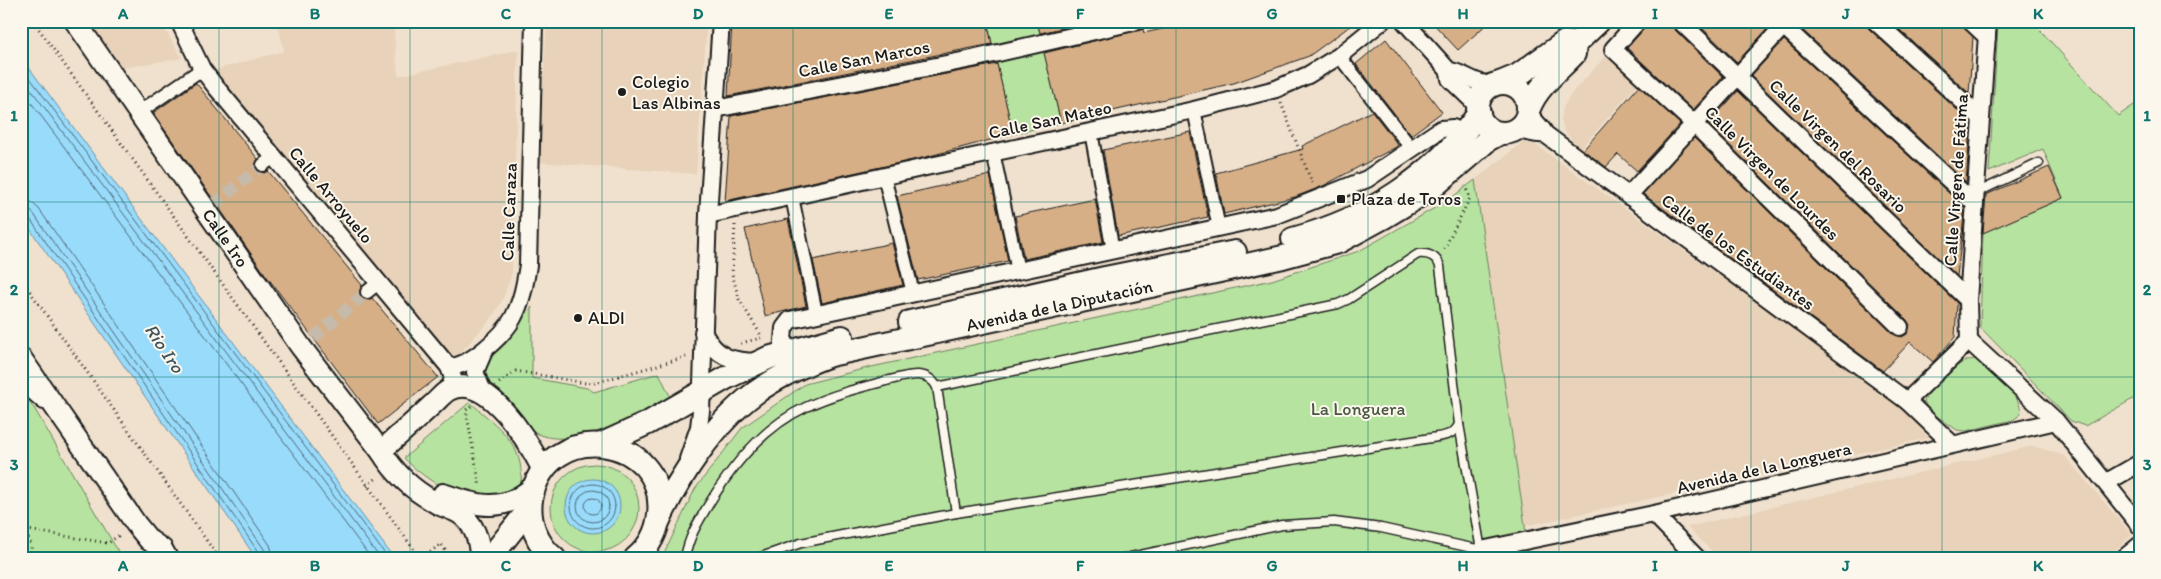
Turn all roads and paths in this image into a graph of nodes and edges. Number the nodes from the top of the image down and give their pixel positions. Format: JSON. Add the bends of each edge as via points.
{"nodes":[{"id":1,"x":33,"y":21,"type":"edge"},
{"id":2,"x":75,"y":21,"type":"edge"},
{"id":3,"x":179,"y":21,"type":"edge"},
{"id":4,"x":534,"y":21,"type":"edge"},
{"id":5,"x":721,"y":21,"type":"edge"},
{"id":6,"x":1138,"y":21,"type":"edge"},
{"id":7,"x":1382,"y":21,"type":"edge"},
{"id":8,"x":1404,"y":21,"type":"edge"},
{"id":9,"x":1599,"y":21,"type":"edge"},
{"id":10,"x":1638,"y":21,"type":"edge"},
{"id":11,"x":1680,"y":21,"type":"edge"},
{"id":12,"x":1875,"y":21,"type":"edge"},
{"id":13,"x":1970,"y":21,"type":"edge"},
{"id":14,"x":1783,"y":23,"type":"edge"},
{"id":15,"x":1987,"y":29,"type":"edge"},
{"id":16,"x":1575,"y":44,"type":"junction"},
{"id":17,"x":1339,"y":56,"type":"junction"},
{"id":18,"x":202,"y":69,"type":"junction"},
{"id":19,"x":1449,"y":71,"type":"junction"},
{"id":20,"x":1737,"y":76,"type":"junction"},
{"id":21,"x":1497,"y":83,"type":"junction"},
{"id":22,"x":1276,"y":89,"type":"junction"},
{"id":23,"x":715,"y":109,"type":"junction"},
{"id":24,"x":1529,"y":109,"type":"junction"},
{"id":25,"x":1194,"y":110,"type":"junction"},
{"id":26,"x":1478,"y":110,"type":"junction"},
{"id":27,"x":138,"y":113,"type":"junction"},
{"id":28,"x":1981,"y":118,"type":"junction"},
{"id":29,"x":1694,"y":124,"type":"junction"},
{"id":30,"x":1091,"y":132,"type":"junction"},
{"id":31,"x":1507,"y":132,"type":"junction"},
{"id":32,"x":1464,"y":134,"type":"junction"},
{"id":33,"x":1545,"y":134,"type":"junction"},
{"id":34,"x":1412,"y":150,"type":"junction"},
{"id":35,"x":993,"y":152,"type":"junction"},
{"id":36,"x":2039,"y":163,"type":"dead end"},
{"id":37,"x":884,"y":176,"type":"junction"},
{"id":38,"x":1628,"y":196,"type":"junction"},
{"id":39,"x":792,"y":197,"type":"junction"},
{"id":40,"x":1975,"y":198,"type":"junction"},
{"id":41,"x":1318,"y":200,"type":"junction"},
{"id":42,"x":736,"y":209,"type":"junction"},
{"id":43,"x":708,"y":215,"type":"junction"},
{"id":44,"x":1219,"y":228,"type":"junction"},
{"id":45,"x":1113,"y":251,"type":"junction"},
{"id":46,"x":1018,"y":271,"type":"junction"},
{"id":47,"x":21,"y":279,"type":"edge"},
{"id":48,"x":912,"y":293,"type":"junction"},
{"id":49,"x":1968,"y":300,"type":"junction"},
{"id":50,"x":816,"y":313,"type":"junction"},
{"id":51,"x":1900,"y":327,"type":"dead end"},
{"id":52,"x":1968,"y":341,"type":"junction"},
{"id":53,"x":484,"y":351,"type":"junction"},
{"id":54,"x":709,"y":351,"type":"junction"},
{"id":55,"x":768,"y":353,"type":"junction"},
{"id":56,"x":21,"y":358,"type":"edge"},
{"id":57,"x":449,"y":367,"type":"junction"},
{"id":58,"x":21,"y":381,"type":"edge"},
{"id":59,"x":937,"y":387,"type":"junction"},
{"id":60,"x":450,"y":390,"type":"junction"},
{"id":61,"x":702,"y":393,"type":"junction"},
{"id":62,"x":484,"y":394,"type":"junction"},
{"id":63,"x":1907,"y":401,"type":"junction"},
{"id":64,"x":58,"y":413,"type":"junction"},
{"id":65,"x":2056,"y":420,"type":"junction"},
{"id":66,"x":1459,"y":424,"type":"junction"},
{"id":67,"x":602,"y":444,"type":"junction"},
{"id":68,"x":1952,"y":444,"type":"junction"},
{"id":69,"x":381,"y":451,"type":"junction"},
{"id":70,"x":2140,"y":463,"type":"edge"},
{"id":71,"x":680,"y":481,"type":"junction"},
{"id":72,"x":2107,"y":482,"type":"junction"},
{"id":73,"x":536,"y":488,"type":"junction"},
{"id":74,"x":480,"y":505,"type":"junction"},
{"id":75,"x":956,"y":513,"type":"junction"},
{"id":76,"x":1654,"y":514,"type":"junction"},
{"id":77,"x":658,"y":522,"type":"junction"},
{"id":78,"x":136,"y":524,"type":"junction"},
{"id":79,"x":2140,"y":526,"type":"edge"},
{"id":80,"x":21,"y":530,"type":"edge"},
{"id":81,"x":2140,"y":545,"type":"edge"},
{"id":82,"x":148,"y":549,"type":"edge"},
{"id":83,"x":1481,"y":550,"type":"junction"},
{"id":84,"x":644,"y":554,"type":"edge"},
{"id":85,"x":28,"y":558,"type":"edge"},
{"id":86,"x":167,"y":558,"type":"edge"},
{"id":87,"x":219,"y":558,"type":"edge"},
{"id":88,"x":421,"y":558,"type":"edge"},
{"id":89,"x":451,"y":558,"type":"edge"},
{"id":90,"x":480,"y":558,"type":"edge"},
{"id":91,"x":490,"y":558,"type":"edge"},
{"id":92,"x":554,"y":558,"type":"edge"},
{"id":93,"x":684,"y":558,"type":"edge"},
{"id":94,"x":758,"y":558,"type":"edge"},
{"id":95,"x":1126,"y":558,"type":"edge"},
{"id":96,"x":1697,"y":558,"type":"edge"},
{"id":97,"x":2124,"y":558,"type":"edge"}],
"edges":[{"from":1,"to":88,"type":"path"},
{"from":2,"to":27,"type":"street","name":"Calle Iro"},
{"from":3,"to":18,"type":"street","name":"Calle Arroyuelo"},
{"from":4,"to":53,"type":"street","name":"Calle Caraza","via":[[528,265],[523,294],[512,320]]},
{"from":5,"to":23,"type":"street"},
{"from":6,"to":23,"type":"street","name":"Calle San Marcos","via":[[972,59]]},
{"from":7,"to":17,"type":"street","name":"Calle San Mateo"},
{"from":8,"to":19,"type":"street"},
{"from":9,"to":16,"type":"main road"},
{"from":10,"to":29,"type":"street","name":"Calle Virgen de Lourdes","via":[[1613,49]]},
{"from":11,"to":20,"type":"street","name":"Calle Virgen del Rosario"},
{"from":12,"to":28,"type":"street"},
{"from":13,"to":15,"type":"street"},
{"from":14,"to":20,"type":"street"},
{"from":14,"to":40,"type":"street"},
{"from":15,"to":28,"type":"street","name":"Calle Virgen de Fátima"},
{"from":16,"to":21,"type":"main road","via":[[1565,42],[1517,76]]},
{"from":16,"to":24,"type":"main road","via":[[1574,54],[1541,87]]},
{"from":17,"to":22,"type":"street","name":"Calle San Mateo"},
{"from":17,"to":34,"type":"street"},
{"from":18,"to":27,"type":"street"},
{"from":18,"to":57,"type":"street","name":"Calle Arroyuelo","via":[[268,161],[373,287]]},
{"from":19,"to":21,"type":"street","via":[[1479,84]]},
{"from":19,"to":26,"type":"street","via":[[1450,79]]},
{"from":20,"to":29,"type":"street"},
{"from":20,"to":49,"type":"street","name":"Calle Virgen del Rosario"},
{"from":21,"to":24,"type":"main road","via":[[1508,83],[1520,89],[1525,94]]},
{"from":21,"to":26,"type":"main road","via":[[1483,93]]},
{"from":22,"to":25,"type":"street","name":"Calle San Mateo"},
{"from":22,"to":41,"type":"path"},
{"from":23,"to":43,"type":"street"},
{"from":24,"to":31,"type":"main road","via":[[1525,122]]},
{"from":24,"to":33,"type":"street","name":"Calle de los Estudiantes","via":[[1531,118]]},
{"from":25,"to":30,"type":"street","name":"Calle San Mateo"},
{"from":25,"to":44,"type":"street"},
{"from":26,"to":31,"type":"main road","via":[[1484,124]]},
{"from":26,"to":32,"type":"main road","name":"Avenida de la Diputación"},
{"from":27,"to":69,"type":"street","name":"Calle Iro","via":[[307,342]]},
{"from":28,"to":40,"type":"street","name":"Calle Virgen de Fátima"},
{"from":29,"to":38,"type":"street"},
{"from":29,"to":51,"type":"street","name":"Calle Virgen de Lourdes"},
{"from":30,"to":35,"type":"street","name":"Calle San Mateo"},
{"from":30,"to":45,"type":"street"},
{"from":31,"to":33,"type":"street","name":"Calle de los Estudiantes","via":[[1526,130]]},
{"from":31,"to":71,"type":"main road","name":"Avenida de la Diputación","via":[[1489,139],[1432,188],[1338,242],[1283,257],[830,355],[806,364],[753,394],[731,414]]},
{"from":32,"to":34,"type":"street","via":[[1453,128],[1440,129]]},
{"from":32,"to":55,"type":"main road","name":"Avenida de la Diputación","via":[[1447,154],[1413,183],[1375,205],[1312,234]]},
{"from":33,"to":38,"type":"street","name":"Calle de los Estudiantes"},
{"from":34,"to":41,"type":"street","via":[[1367,180]]},
{"from":35,"to":37,"type":"street","name":"Calle San Mateo"},
{"from":35,"to":46,"type":"street"},
{"from":36,"to":40,"type":"lane"},
{"from":37,"to":39,"type":"street","name":"Calle San Mateo"},
{"from":37,"to":48,"type":"street"},
{"from":38,"to":63,"type":"street","name":"Calle de los Estudiantes"},
{"from":39,"to":42,"type":"street","name":"Calle San Mateo"},
{"from":39,"to":50,"type":"street"},
{"from":40,"to":49,"type":"street","name":"Calle Virgen de Fátima"},
{"from":41,"to":44,"type":"street","via":[[1277,215]]},
{"from":42,"to":43,"type":"street","name":"Calle San Mateo"},
{"from":42,"to":55,"type":"path","via":[[732,274],[739,299]]},
{"from":43,"to":54,"type":"street","via":[[703,332]]},
{"from":44,"to":45,"type":"street"},
{"from":45,"to":46,"type":"street"},
{"from":46,"to":48,"type":"street"},
{"from":47,"to":87,"type":"path"},
{"from":48,"to":50,"type":"street"},
{"from":49,"to":52,"type":"street","name":"Calle Virgen de Fátima"},
{"from":50,"to":55,"type":"street","via":[[790,320]]},
{"from":52,"to":63,"type":"street"},
{"from":52,"to":65,"type":"street"},
{"from":53,"to":57,"type":"street","name":"Calle Caraza","via":[[460,366]]},
{"from":53,"to":62,"type":"street","via":[[475,372]]},
{"from":54,"to":55,"type":"path"},
{"from":54,"to":55,"type":"street","via":[[739,361]]},
{"from":54,"to":61,"type":"street"},
{"from":54,"to":62,"type":"path","via":[[591,384],[516,371]]},
{"from":55,"to":61,"type":"main road","name":"Avenida de la Diputación"},
{"from":56,"to":64,"type":"street"},
{"from":57,"to":60,"type":"street","via":[[453,378]]},
{"from":58,"to":64,"type":"street"},
{"from":59,"to":66,"type":"lane","via":[[1338,304],[1418,254],[1424,254],[1434,257],[1440,266]]},
{"from":59,"to":75,"type":"lane"},
{"from":59,"to":93,"type":"lane","via":[[930,377],[924,375],[894,379],[820,401],[781,422],[747,451],[722,483],[694,528]]},
{"from":60,"to":62,"type":"street","via":[[467,387]]},
{"from":60,"to":69,"type":"street"},
{"from":61,"to":67,"type":"main road","name":"Avenida de la Diputación","via":[[648,424]]},
{"from":61,"to":71,"type":"street","via":[[699,427]]},
{"from":62,"to":73,"type":"street","via":[[508,415],[529,443]]},
{"from":62,"to":74,"type":"path","via":[[466,410],[482,498]]},
{"from":63,"to":68,"type":"street","name":"Calle de los Estudiantes"},
{"from":64,"to":78,"type":"street"},
{"from":65,"to":68,"type":"street","name":"Avenida de la Longuera"},
{"from":65,"to":72,"type":"street"},
{"from":66,"to":75,"type":"lane","via":[[1450,434],[1431,438]]},
{"from":66,"to":83,"type":"lane"},
{"from":67,"to":73,"type":"main road","via":[[575,446],[563,452]]},
{"from":67,"to":77,"type":"main road","via":[[628,452],[647,471],[658,495]]},
{"from":68,"to":76,"type":"street","name":"Avenida de la Longuera"},
{"from":69,"to":74,"type":"street","name":"Calle Iro","via":[[440,493]]},
{"from":69,"to":90,"type":"street","name":"Calle Iro","via":[[405,482],[433,502],[459,513],[472,525],[480,545]]},
{"from":70,"to":72,"type":"street"},
{"from":71,"to":77,"type":"main road","name":"Avenida de la Diputación"},
{"from":72,"to":79,"type":"street"},
{"from":73,"to":74,"type":"street","name":"Calle Iro","via":[[502,506]]},
{"from":73,"to":91,"type":"main road"},
{"from":73,"to":92,"type":"main road","via":[[536,534]]},
{"from":75,"to":94,"type":"lane","via":[[801,543]]},
{"from":76,"to":83,"type":"street","name":"Avenida de la Longuera"},
{"from":76,"to":96,"type":"street"},
{"from":77,"to":84,"type":"main road","name":"Avenida de la Diputación"},
{"from":78,"to":80,"type":"path","via":[[108,543]]},
{"from":78,"to":82,"type":"street"},
{"from":80,"to":85,"type":"path","via":[[28,536],[32,548]]},
{"from":81,"to":97,"type":"street"},
{"from":82,"to":86,"type":"street","via":[[162,549]]},
{"from":83,"to":95,"type":"lane","via":[[1381,528],[1334,522],[1282,525]]},
{"from":88,"to":89,"type":"path","via":[[441,544]]}]}
